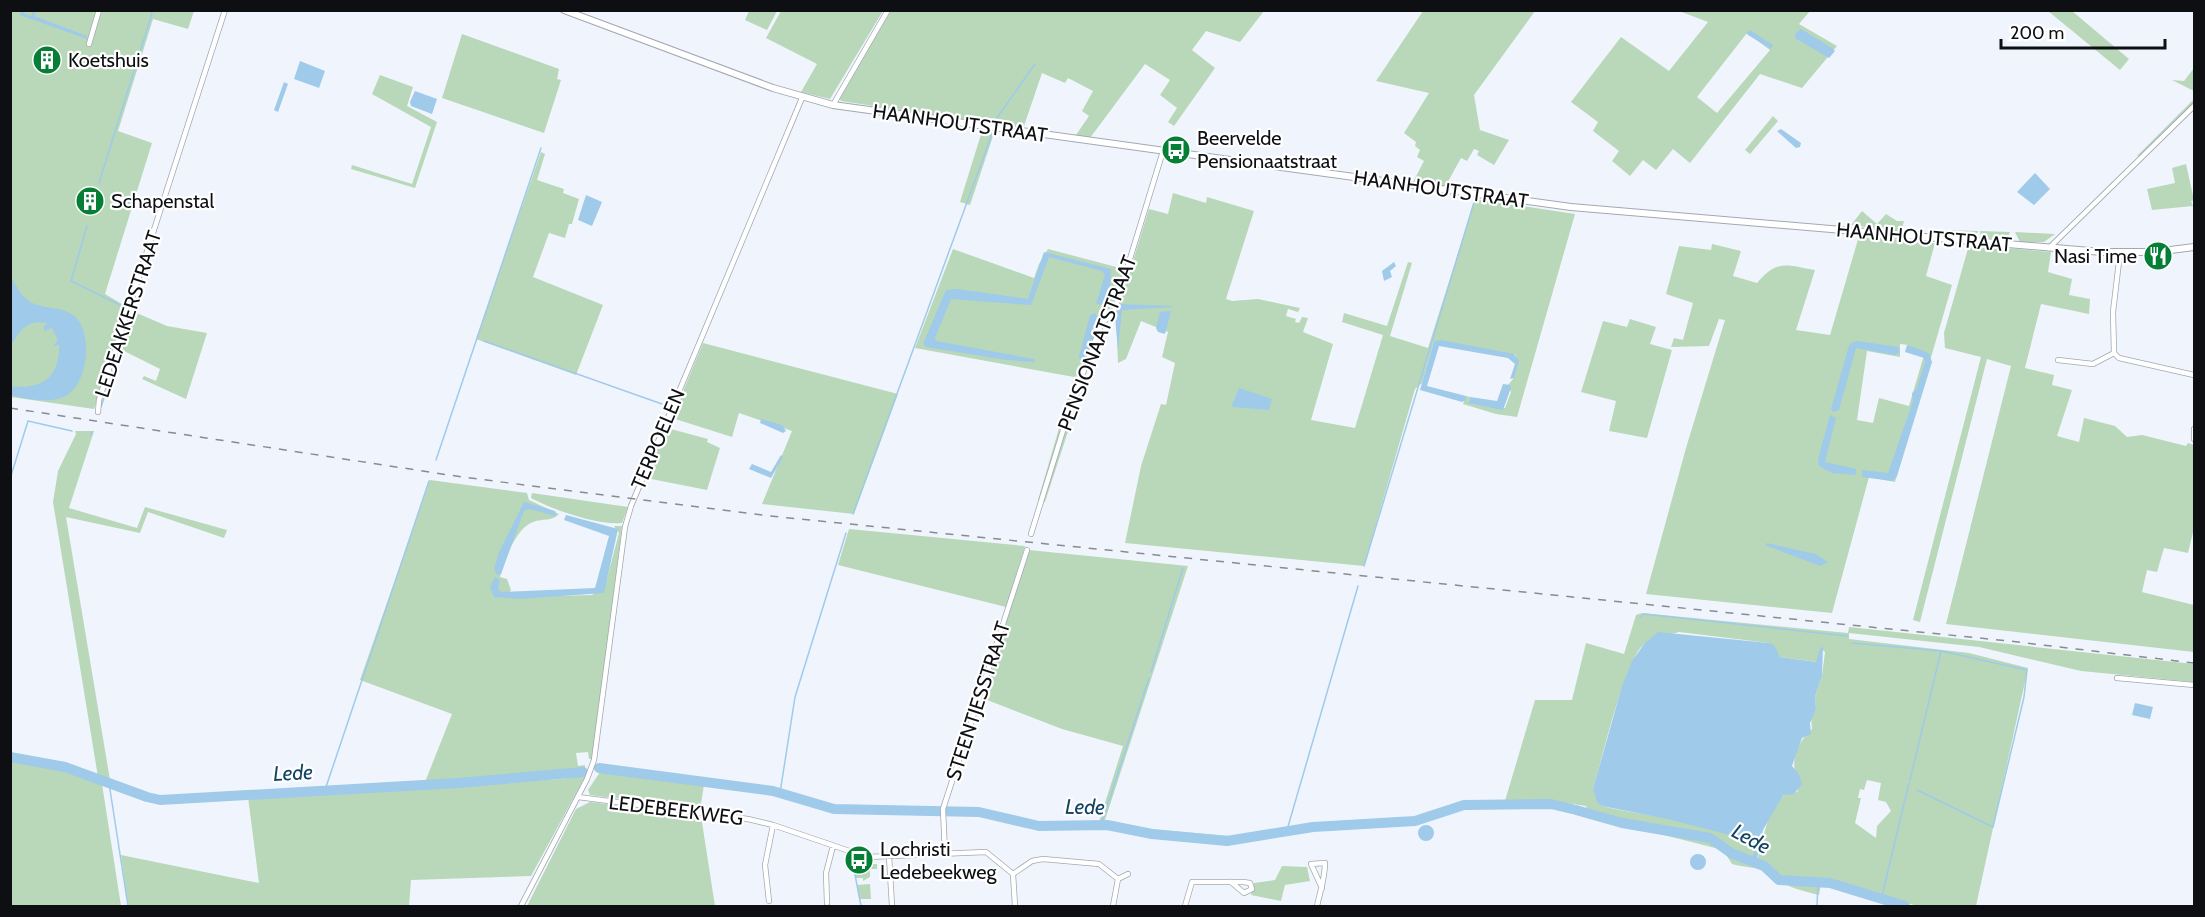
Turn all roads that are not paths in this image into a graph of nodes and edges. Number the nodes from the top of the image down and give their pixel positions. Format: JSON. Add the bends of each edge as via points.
{"nodes":[{"id":1,"x":99,"y":10,"type":"edge"},
{"id":2,"x":225,"y":10,"type":"edge"},
{"id":3,"x":564,"y":10,"type":"edge"},
{"id":4,"x":888,"y":10,"type":"edge"},
{"id":5,"x":89,"y":44,"type":"dead end"},
{"id":6,"x":802,"y":98,"type":"junction"},
{"id":7,"x":832,"y":105,"type":"junction"},
{"id":8,"x":2194,"y":106,"type":"edge"},
{"id":9,"x":1163,"y":151,"type":"junction"},
{"id":10,"x":2049,"y":248,"type":"junction"},
{"id":11,"x":2194,"y":248,"type":"edge"},
{"id":12,"x":2120,"y":253,"type":"junction"},
{"id":13,"x":2114,"y":353,"type":"junction"},
{"id":14,"x":2058,"y":360,"type":"dead end"},
{"id":15,"x":2194,"y":375,"type":"edge"},
{"id":16,"x":98,"y":412,"type":"dead end"},
{"id":17,"x":2194,"y":429,"type":"edge"},
{"id":18,"x":2194,"y":439,"type":"edge"},
{"id":19,"x":1031,"y":534,"type":"dead end"},
{"id":20,"x":1027,"y":550,"type":"dead end"},
{"id":21,"x":2117,"y":678,"type":"dead end"},
{"id":22,"x":2194,"y":685,"type":"edge"},
{"id":23,"x":578,"y":797,"type":"junction"},
{"id":24,"x":773,"y":825,"type":"junction"},
{"id":25,"x":833,"y":846,"type":"junction"},
{"id":26,"x":945,"y":854,"type":"junction"},
{"id":27,"x":889,"y":856,"type":"junction"},
{"id":28,"x":1013,"y":874,"type":"junction"},
{"id":29,"x":1128,"y":874,"type":"dead end"},
{"id":30,"x":1118,"y":879,"type":"junction"},
{"id":31,"x":1231,"y":882,"type":"dead end"},
{"id":32,"x":1322,"y":888,"type":"junction"},
{"id":33,"x":769,"y":902,"type":"dead end"},
{"id":34,"x":827,"y":903,"type":"dead end"},
{"id":35,"x":520,"y":906,"type":"edge"},
{"id":36,"x":892,"y":906,"type":"edge"},
{"id":37,"x":1015,"y":906,"type":"edge"},
{"id":38,"x":1113,"y":906,"type":"edge"},
{"id":39,"x":1185,"y":906,"type":"edge"},
{"id":40,"x":1317,"y":906,"type":"edge"}],
"edges":[{"from":1,"to":5,"type":"street"},
{"from":2,"to":16,"type":"street","name":"LEDEAKKERSTRAAT"},
{"from":3,"to":6,"type":"street","name":"HAANHOUTSTRAAT"},
{"from":4,"to":7,"type":"street"},
{"from":6,"to":7,"type":"street","name":"HAANHOUTSTRAAT"},
{"from":6,"to":23,"type":"street","name":"TERPOELEN","via":[[629,511],[597,745],[591,771]]},
{"from":7,"to":9,"type":"street","name":"HAANHOUTSTRAAT"},
{"from":8,"to":10,"type":"street"},
{"from":9,"to":10,"type":"street","name":"HAANHOUTSTRAAT","via":[[1571,207]]},
{"from":9,"to":19,"type":"street","name":"PENSIONAATSTRAAT","via":[[1114,311],[1101,325],[1070,408]]},
{"from":10,"to":12,"type":"street","name":"HAANHOUTSTRAAT"},
{"from":11,"to":12,"type":"street","name":"HAANHOUTSTRAAT"},
{"from":12,"to":13,"type":"street","via":[[2113,312]]},
{"from":13,"to":14,"type":"street","via":[[2093,363]]},
{"from":13,"to":15,"type":"street","via":[[2119,358]]},
{"from":17,"to":18,"type":"street"},
{"from":20,"to":26,"type":"street","name":"STEENTJESSTRAAT","via":[[943,812]]},
{"from":21,"to":22,"type":"street"},
{"from":23,"to":24,"type":"street","name":"LEDEBEEKWEG"},
{"from":23,"to":35,"type":"street","name":"TERPOELEN"},
{"from":24,"to":25,"type":"street","name":"LEDEBEEKWEG"},
{"from":24,"to":33,"type":"street","name":"LEDEBEEKWEG","via":[[765,865]]},
{"from":25,"to":27,"type":"street","name":"LEDEBEEKWEG","via":[[867,857]]},
{"from":25,"to":34,"type":"street","via":[[826,873]]},
{"from":26,"to":27,"type":"street","name":"LEDEBEEKWEG"},
{"from":26,"to":28,"type":"street","name":"LEDEBEEKWEG","via":[[986,852]]},
{"from":27,"to":36,"type":"street"},
{"from":28,"to":30,"type":"street","via":[[1032,861],[1043,859],[1099,864]]},
{"from":28,"to":37,"type":"street"},
{"from":29,"to":30,"type":"street"},
{"from":30,"to":38,"type":"street"},
{"from":31,"to":39,"type":"street","via":[[1192,882]]},
{"from":32,"to":32,"type":"street","via":[[1325,863],[1311,864],[1317,877]]},
{"from":32,"to":40,"type":"street"}]}
